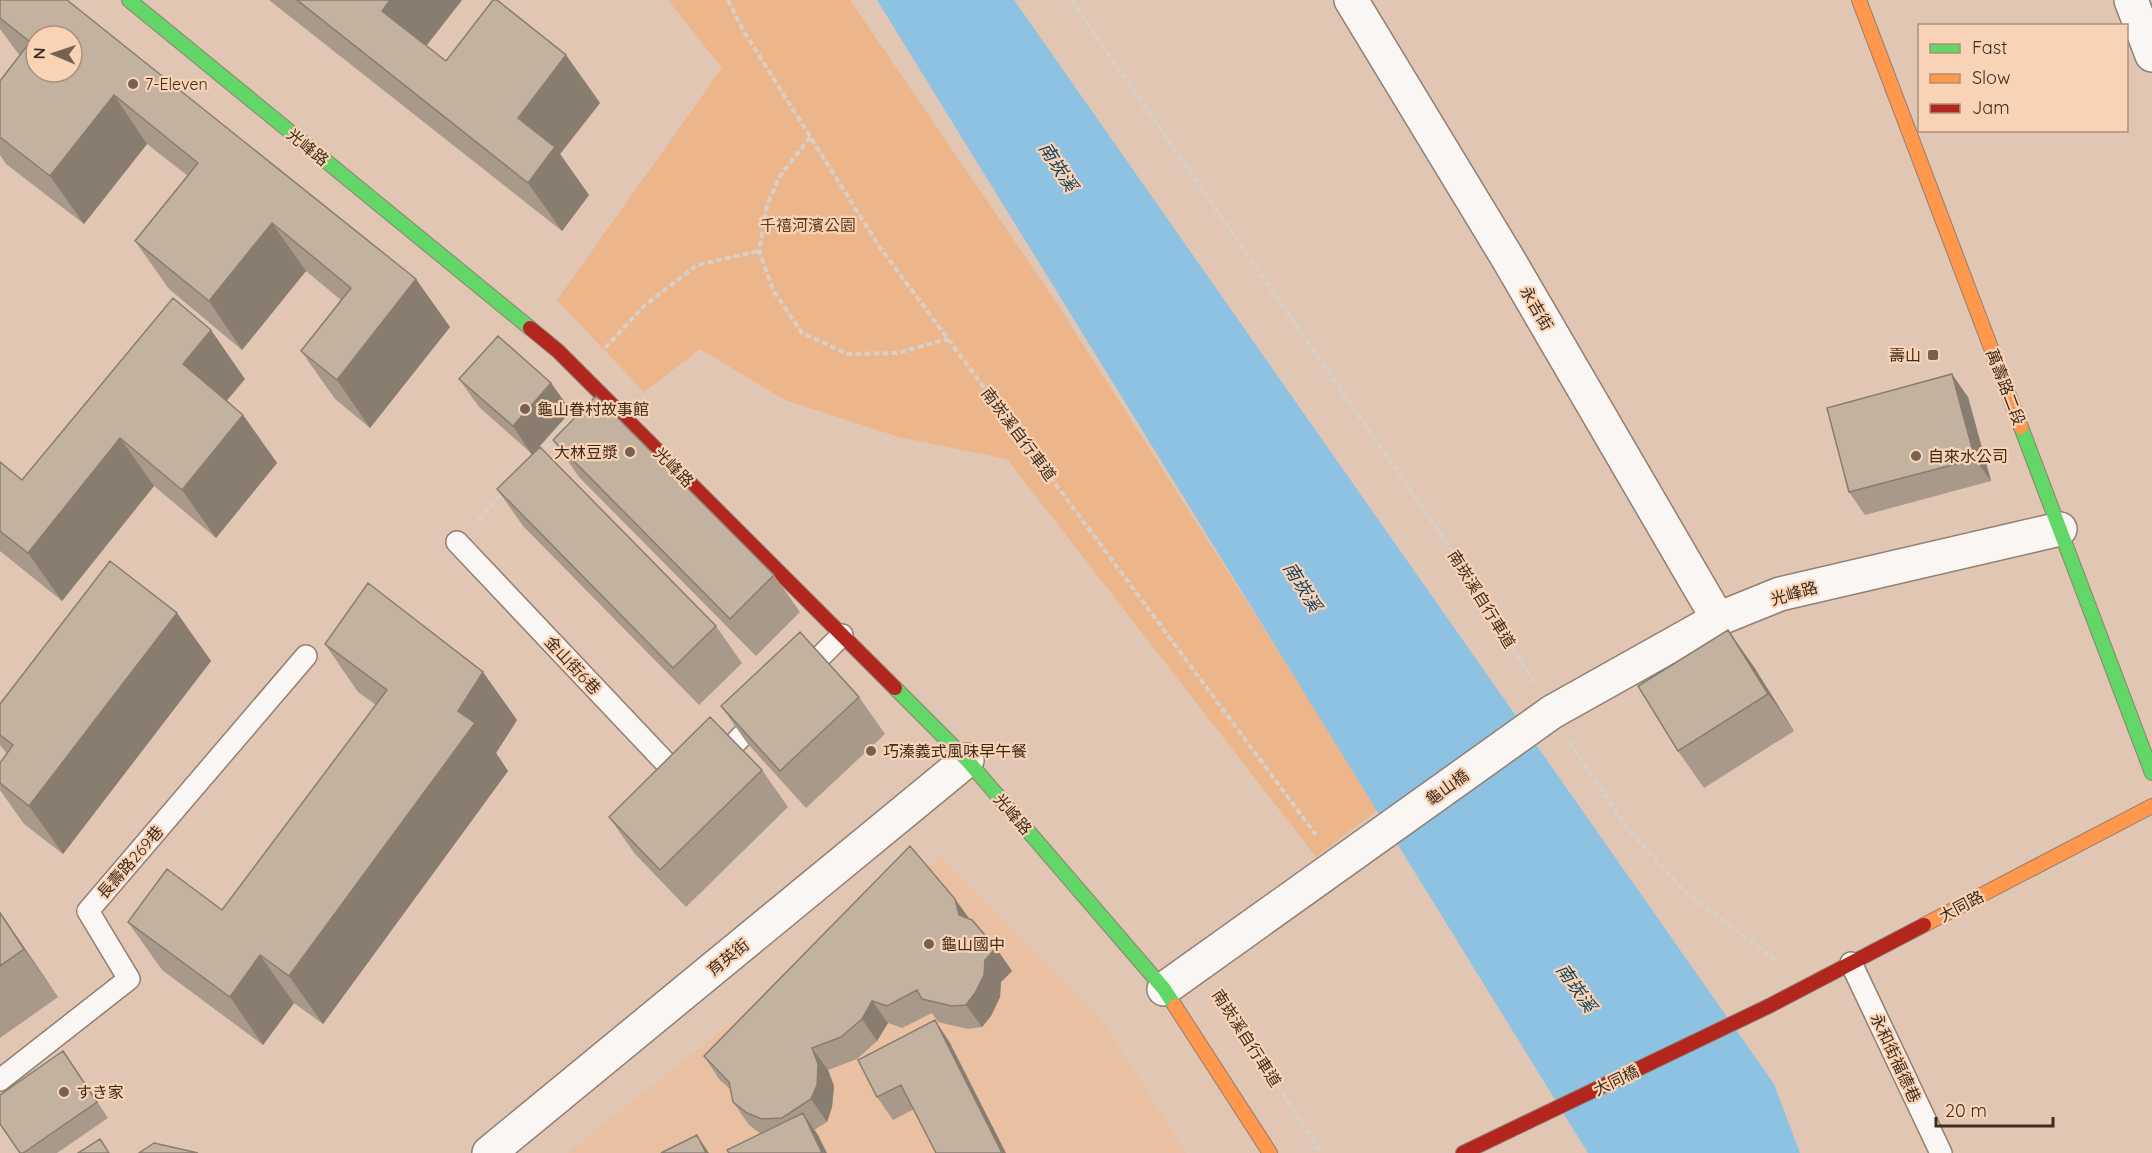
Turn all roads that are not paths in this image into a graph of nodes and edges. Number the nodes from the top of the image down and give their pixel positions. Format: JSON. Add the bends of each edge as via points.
{"nodes":[{"id":1,"x":129,"y":0,"type":"edge"},
{"id":2,"x":1351,"y":0,"type":"edge"},
{"id":3,"x":1859,"y":0,"type":"edge"},
{"id":4,"x":2131,"y":0,"type":"edge"},
{"id":5,"x":2152,"y":55,"type":"edge"},
{"id":6,"x":2060,"y":529,"type":"junction"},
{"id":7,"x":457,"y":542,"type":"road end"},
{"id":8,"x":1718,"y":619,"type":"junction"},
{"id":9,"x":842,"y":635,"type":"junction"},
{"id":10,"x":306,"y":656,"type":"dead end"},
{"id":11,"x":791,"y":686,"type":"edge"},
{"id":12,"x":774,"y":703,"type":"edge"},
{"id":13,"x":1550,"y":712,"type":"joint"},
{"id":14,"x":967,"y":760,"type":"junction"},
{"id":15,"x":2152,"y":773,"type":"edge"},
{"id":16,"x":2152,"y":806,"type":"edge"},
{"id":17,"x":1851,"y":963,"type":"junction"},
{"id":18,"x":1164,"y":990,"type":"junction"},
{"id":19,"x":1769,"y":1006,"type":"joint"},
{"id":20,"x":0,"y":1080,"type":"edge"},
{"id":21,"x":489,"y":1153,"type":"edge"},
{"id":22,"x":1270,"y":1153,"type":"edge"},
{"id":23,"x":1463,"y":1153,"type":"edge"},
{"id":24,"x":1941,"y":1153,"type":"edge"}],
"edges":[{"from":1,"to":9,"type":"street","name":"光峰路","via":[[558,351]]},
{"from":2,"to":8,"type":"street","name":"永吉街","via":[[1508,257]]},
{"from":3,"to":6,"type":"street","name":"萬壽路二段"},
{"from":4,"to":5,"type":"street"},
{"from":6,"to":8,"type":"street","name":"光峰路","via":[[1780,594]]},
{"from":6,"to":15,"type":"street","name":"萬壽路二段"},
{"from":7,"to":12,"type":"lane","name":"金山街6巷","via":[[690,788]]},
{"from":8,"to":13,"type":"street","name":"光峰路"},
{"from":9,"to":11,"type":"lane"},
{"from":9,"to":14,"type":"street","name":"光峰路"},
{"from":10,"to":20,"type":"lane","name":"長壽路269巷","via":[[88,911],[129,979]]},
{"from":13,"to":18,"type":"street","name":"龜山橋"},
{"from":14,"to":18,"type":"street","name":"光峰路"},
{"from":14,"to":21,"type":"street","name":"育英街"},
{"from":16,"to":17,"type":"street","name":"大同路"},
{"from":17,"to":19,"type":"street","name":"大同路"},
{"from":17,"to":24,"type":"lane","name":"永和街福德巷"},
{"from":18,"to":22,"type":"street","name":"光峰路"},
{"from":19,"to":23,"type":"street","name":"大同橋"}]}
